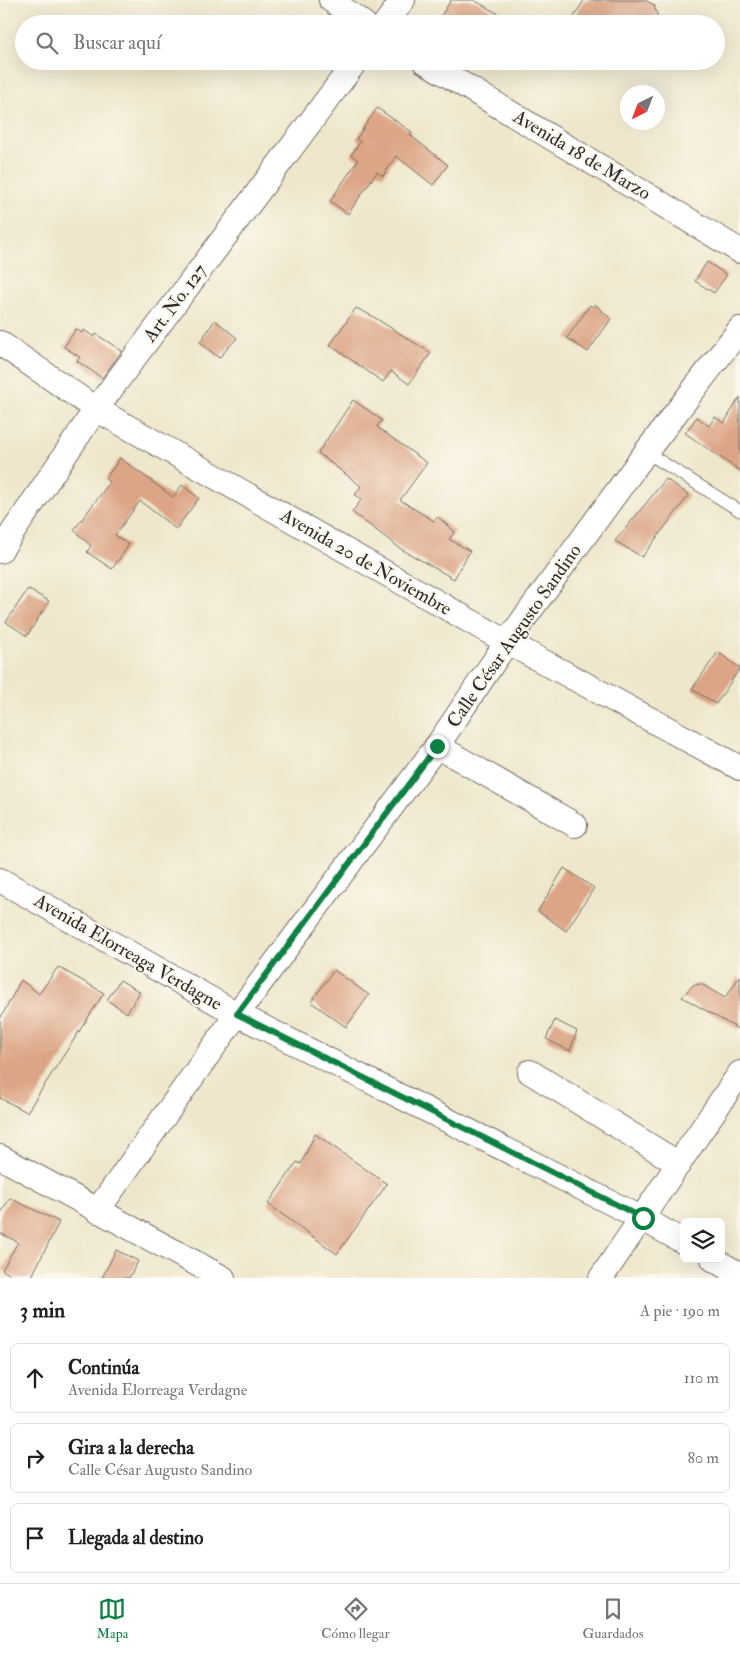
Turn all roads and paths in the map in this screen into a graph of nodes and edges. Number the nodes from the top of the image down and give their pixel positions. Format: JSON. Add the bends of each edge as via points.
{"nodes":[{"id":1,"x":331,"y":0,"type":"edge"},
{"id":2,"x":403,"y":0,"type":"edge"},
{"id":3,"x":352,"y":15,"type":"edge"},
{"id":4,"x":392,"y":15,"type":"edge"},
{"id":5,"x":349,"y":70,"type":"edge"},
{"id":6,"x":439,"y":70,"type":"edge"},
{"id":7,"x":740,"y":251,"type":"edge"},
{"id":8,"x":740,"y":329,"type":"edge"},
{"id":9,"x":0,"y":343,"type":"edge"},
{"id":10,"x":96,"y":409,"type":"junction"},
{"id":11,"x":646,"y":452,"type":"junction"},
{"id":12,"x":740,"y":511,"type":"edge"},
{"id":13,"x":0,"y":550,"type":"edge"},
{"id":14,"x":507,"y":642,"type":"junction"},
{"id":15,"x":437,"y":746,"type":"junction"},
{"id":16,"x":740,"y":768,"type":"edge"},
{"id":17,"x":575,"y":826,"type":"dead end"},
{"id":18,"x":0,"y":880,"type":"edge"},
{"id":19,"x":237,"y":1014,"type":"junction"},
{"id":20,"x":530,"y":1072,"type":"dead end"},
{"id":21,"x":740,"y":1073,"type":"edge"},
{"id":22,"x":0,"y":1157,"type":"edge"},
{"id":23,"x":679,"y":1164,"type":"junction"},
{"id":24,"x":97,"y":1211,"type":"junction"},
{"id":25,"x":643,"y":1218,"type":"junction"},
{"id":26,"x":680,"y":1240,"type":"edge"},
{"id":27,"x":720,"y":1263,"type":"edge"},
{"id":28,"x":740,"y":1275,"type":"edge"},
{"id":29,"x":223,"y":1278,"type":"edge"},
{"id":30,"x":601,"y":1278,"type":"edge"}],
"edges":[{"from":1,"to":3,"type":"street"},
{"from":2,"to":4,"type":"street"},
{"from":5,"to":10,"type":"street","name":"Art. No. 127"},
{"from":6,"to":7,"type":"street","name":"Avenida 18 de Marzo"},
{"from":8,"to":11,"type":"street","name":"Calle César Augusto Sandino"},
{"from":9,"to":10,"type":"street","name":"Avenida 20 de Noviembre"},
{"from":10,"to":13,"type":"street","name":"Art. No. 127"},
{"from":10,"to":14,"type":"street","name":"Avenida 20 de Noviembre"},
{"from":11,"to":12,"type":"lane"},
{"from":11,"to":14,"type":"street","name":"Calle César Augusto Sandino"},
{"from":14,"to":15,"type":"street","name":"Calle César Augusto Sandino"},
{"from":14,"to":16,"type":"street","name":"Avenida 20 de Noviembre"},
{"from":15,"to":17,"type":"street"},
{"from":15,"to":19,"type":"street","name":"Calle César Augusto Sandino"},
{"from":18,"to":19,"type":"street","name":"Avenida Elorreaga Verdagne"},
{"from":19,"to":24,"type":"street","name":"Calle César Augusto Sandino"},
{"from":19,"to":25,"type":"street","name":"Avenida Elorreaga Verdagne"},
{"from":20,"to":23,"type":"street"},
{"from":21,"to":23,"type":"street"},
{"from":22,"to":24,"type":"street"},
{"from":23,"to":25,"type":"street"},
{"from":24,"to":29,"type":"street"},
{"from":25,"to":26,"type":"street","name":"Avenida Elorreaga Verdagne"},
{"from":25,"to":30,"type":"street"},
{"from":27,"to":28,"type":"street"}]}
